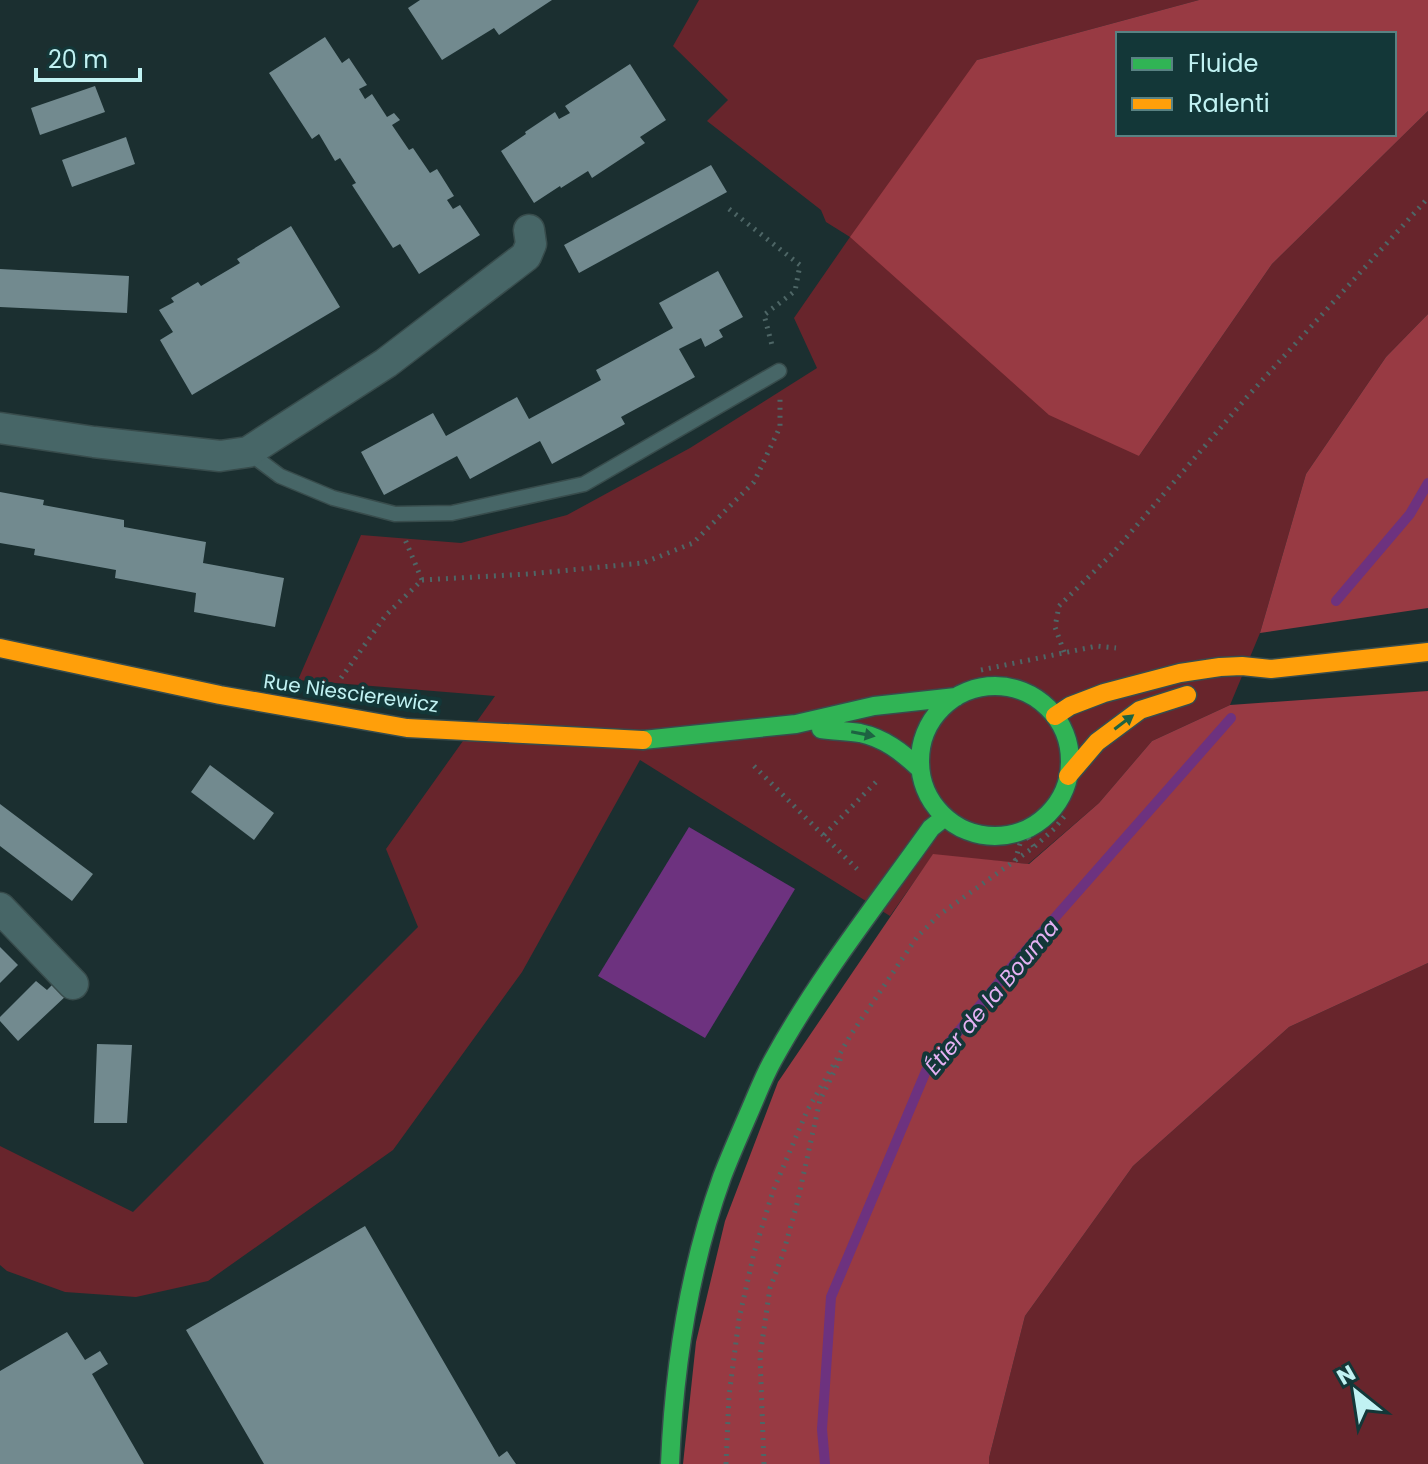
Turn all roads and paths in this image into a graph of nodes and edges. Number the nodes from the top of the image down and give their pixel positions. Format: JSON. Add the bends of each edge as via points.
{"nodes":[{"id":1,"x":1428,"y":198,"type":"edge"},
{"id":2,"x":729,"y":209,"type":"dead end"},
{"id":3,"x":529,"y":230,"type":"dead end"},
{"id":4,"x":779,"y":371,"type":"junction"},
{"id":5,"x":0,"y":428,"type":"edge"},
{"id":6,"x":248,"y":452,"type":"junction"},
{"id":7,"x":395,"y":514,"type":"junction"},
{"id":8,"x":422,"y":580,"type":"junction"},
{"id":9,"x":0,"y":648,"type":"edge"},
{"id":10,"x":1121,"y":649,"type":"dead end"},
{"id":11,"x":1428,"y":652,"type":"edge"},
{"id":12,"x":1271,"y":669,"type":"junction"},
{"id":13,"x":340,"y":679,"type":"dead end"},
{"id":14,"x":1232,"y":685,"type":"dead end"},
{"id":15,"x":1204,"y":691,"type":"dead end"},
{"id":16,"x":956,"y":697,"type":"junction"},
{"id":17,"x":1055,"y":716,"type":"junction"},
{"id":18,"x":796,"y":724,"type":"junction"},
{"id":19,"x":743,"y":729,"type":"junction"},
{"id":20,"x":920,"y":769,"type":"junction"},
{"id":21,"x":1068,"y":776,"type":"junction"},
{"id":22,"x":878,"y":780,"type":"dead end"},
{"id":23,"x":945,"y":817,"type":"junction"},
{"id":24,"x":1024,"y":830,"type":"junction"},
{"id":25,"x":824,"y":835,"type":"junction"},
{"id":26,"x":853,"y":865,"type":"dead end"},
{"id":27,"x":0,"y":908,"type":"edge"},
{"id":28,"x":73,"y":984,"type":"dead end"},
{"id":29,"x":670,"y":1464,"type":"edge"},
{"id":30,"x":726,"y":1464,"type":"edge"},
{"id":31,"x":764,"y":1464,"type":"edge"}],
"edges":[{"from":1,"to":10,"type":"path","via":[[1113,553],[1059,606],[1055,627],[1064,652],[1097,646]]},
{"from":2,"to":4,"type":"path","via":[[800,265],[795,291],[764,315]]},
{"from":3,"to":6,"type":"street","via":[[526,256],[386,363]]},
{"from":4,"to":7,"type":"lane","via":[[584,484],[452,513]]},
{"from":4,"to":8,"type":"path","via":[[780,427],[754,482],[693,543],[643,563]]},
{"from":5,"to":6,"type":"street","via":[[220,456]]},
{"from":6,"to":7,"type":"lane","via":[[280,476],[333,498]]},
{"from":7,"to":8,"type":"path"},
{"from":8,"to":13,"type":"path","via":[[386,615]]},
{"from":9,"to":19,"type":"main road","name":"Rue Niescierewicz","via":[[407,728],[639,740]]},
{"from":11,"to":12,"type":"main road"},
{"from":12,"to":14,"type":"main road"},
{"from":12,"to":17,"type":"main road","via":[[1242,666],[1180,673],[1104,693]]},
{"from":21,"to":15,"type":"main road","one_way":true,"via":[[1097,742],[1140,710]]},
{"from":16,"to":17,"type":"main road","via":[[999,686],[1040,701]]},
{"from":16,"to":18,"type":"main road","name":"Rue Niescierewicz","via":[[874,706]]},
{"from":16,"to":20,"type":"main road","via":[[930,724],[922,741]]},
{"from":17,"to":21,"type":"main road","via":[[1068,744]]},
{"from":18,"to":19,"type":"main road","name":"Rue Niescierewicz"},
{"from":18,"to":20,"type":"main road","name":"Rue Niescierewicz","one_way":true,"via":[[878,737]]},
{"from":19,"to":25,"type":"path","via":[[750,762]]},
{"from":20,"to":23,"type":"main road","via":[[928,796]]},
{"from":21,"to":24,"type":"main road","via":[[1056,804]]},
{"from":22,"to":25,"type":"path"},
{"from":23,"to":24,"type":"main road","via":[[983,835]]},
{"from":23,"to":29,"type":"main road","via":[[931,828],[812,997],[772,1062],[748,1115],[698,1256],[674,1387]]},
{"from":24,"to":30,"type":"path","via":[[1034,847],[939,915],[917,937],[807,1111],[754,1253],[739,1319]]},
{"from":24,"to":31,"type":"path","via":[[1015,861],[919,939],[847,1046],[820,1100],[797,1204],[770,1288],[760,1356]]},
{"from":25,"to":26,"type":"path"},
{"from":27,"to":28,"type":"street"}]}
